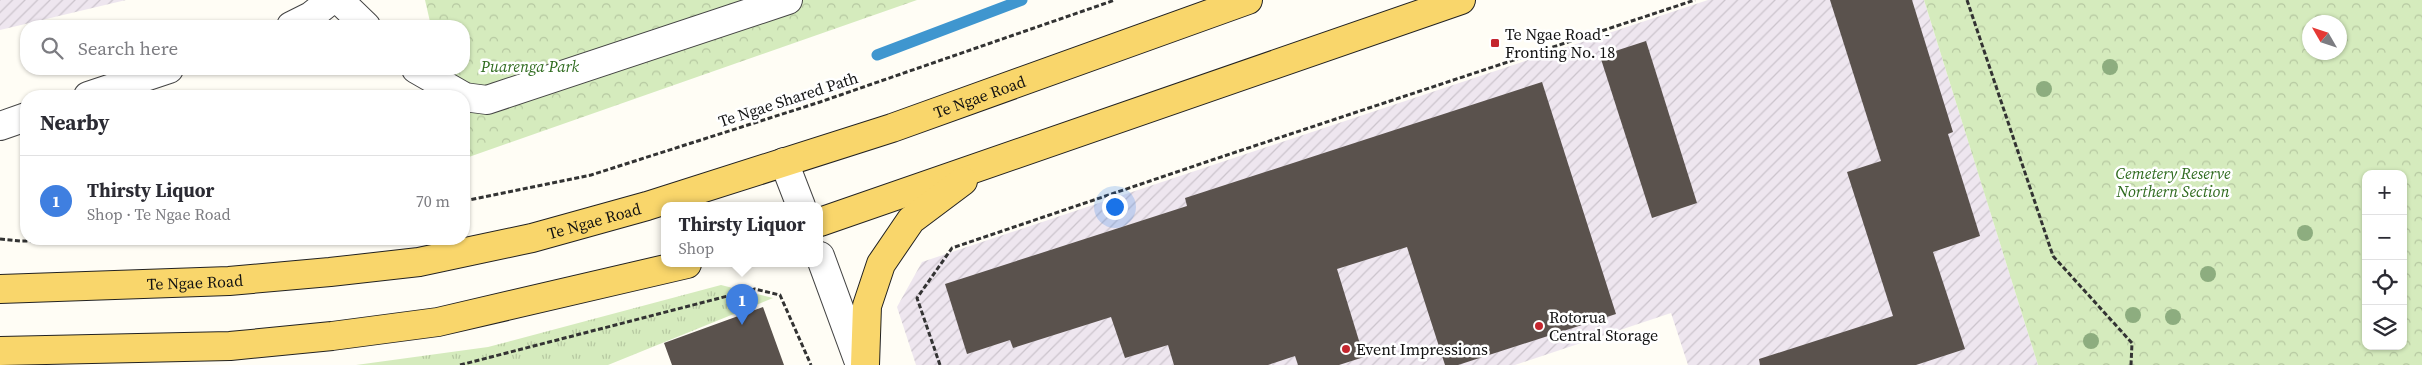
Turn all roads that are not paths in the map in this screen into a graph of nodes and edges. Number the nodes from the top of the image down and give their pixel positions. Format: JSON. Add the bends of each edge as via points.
{"nodes":[{"id":1,"x":331,"y":0,"type":"edge"},
{"id":2,"x":340,"y":0,"type":"edge"},
{"id":3,"x":788,"y":0,"type":"edge"},
{"id":4,"x":1248,"y":0,"type":"edge"},
{"id":5,"x":1461,"y":0,"type":"edge"},
{"id":6,"x":302,"y":20,"type":"edge"},
{"id":7,"x":360,"y":20,"type":"edge"},
{"id":8,"x":151,"y":75,"type":"edge"},
{"id":9,"x":426,"y":75,"type":"edge"},
{"id":10,"x":106,"y":90,"type":"edge"},
{"id":11,"x":453,"y":90,"type":"edge"},
{"id":12,"x":470,"y":97,"type":"edge"},
{"id":13,"x":20,"y":119,"type":"edge"},
{"id":14,"x":0,"y":126,"type":"edge"},
{"id":15,"x":784,"y":162,"type":"junction"},
{"id":16,"x":983,"y":167,"type":"junction"},
{"id":17,"x":799,"y":202,"type":"edge"},
{"id":18,"x":823,"y":221,"type":"edge"},
{"id":19,"x":823,"y":264,"type":"edge"},
{"id":20,"x":674,"y":267,"type":"edge"},
{"id":21,"x":0,"y":289,"type":"edge"},
{"id":22,"x":0,"y":351,"type":"edge"},
{"id":23,"x":860,"y":365,"type":"edge"},
{"id":24,"x":865,"y":365,"type":"edge"}],
"edges":[{"from":1,"to":6,"type":"street"},
{"from":2,"to":7,"type":"street"},
{"from":3,"to":12,"type":"street","via":[[487,100]]},
{"from":4,"to":15,"type":"main road","name":"Te Ngae Road","via":[[892,128]]},
{"from":5,"to":16,"type":"main road"},
{"from":8,"to":10,"type":"street"},
{"from":9,"to":11,"type":"street"},
{"from":13,"to":14,"type":"street"},
{"from":15,"to":17,"type":"street"},
{"from":15,"to":21,"type":"main road","name":"Te Ngae Road","via":[[647,206],[532,238],[419,262],[229,281]]},
{"from":16,"to":18,"type":"main road"},
{"from":16,"to":24,"type":"main road","via":[[911,220],[882,264],[867,306]]},
{"from":19,"to":23,"type":"street"},
{"from":20,"to":22,"type":"main road","via":[[438,322],[332,336],[230,346]]}]}
